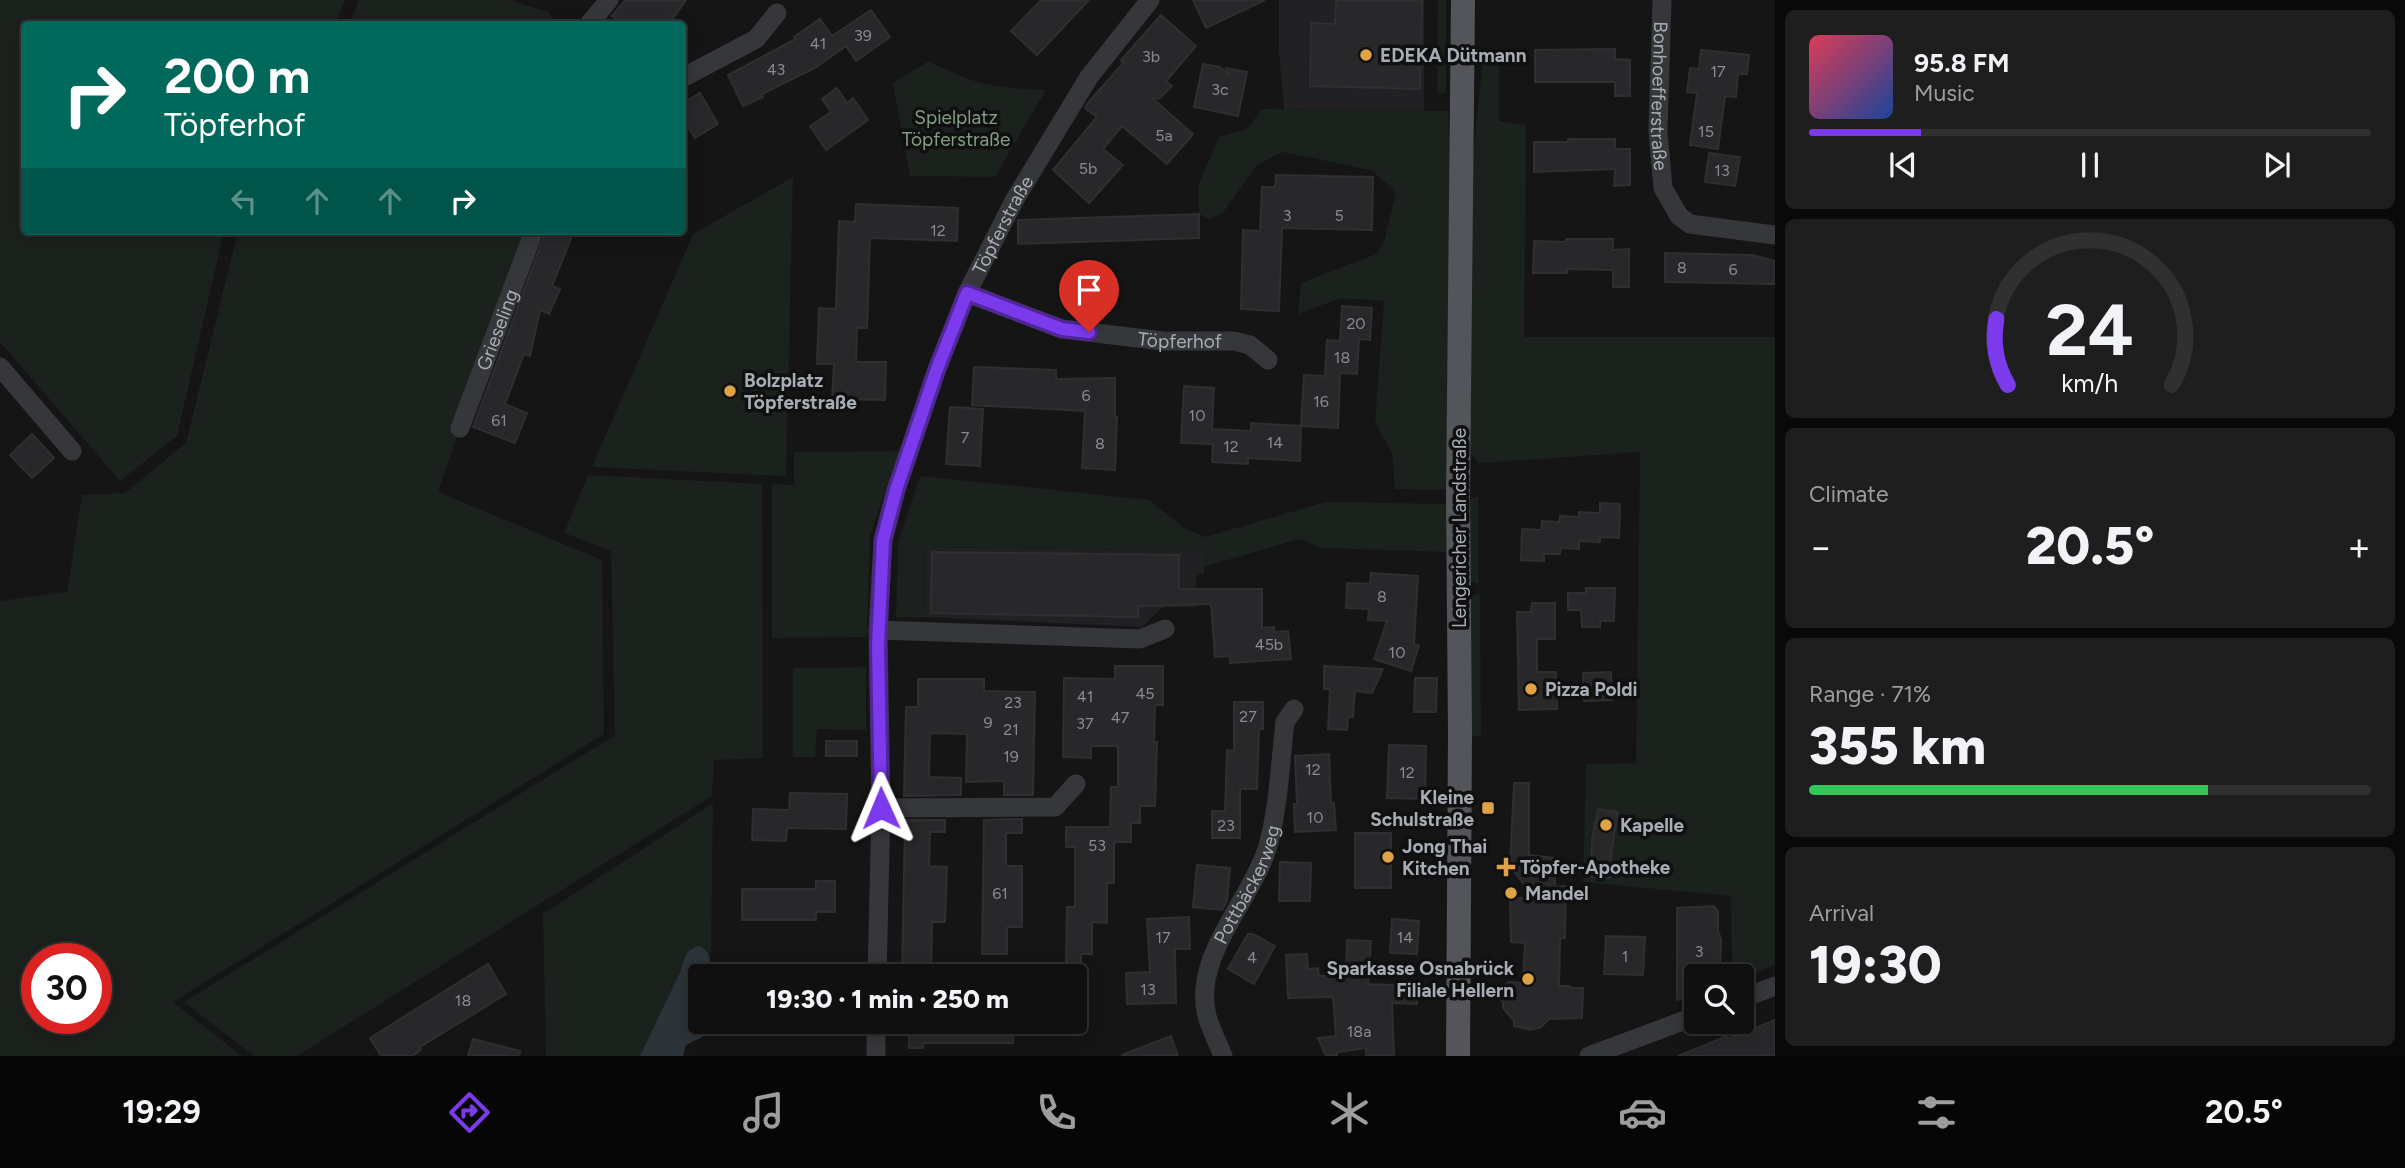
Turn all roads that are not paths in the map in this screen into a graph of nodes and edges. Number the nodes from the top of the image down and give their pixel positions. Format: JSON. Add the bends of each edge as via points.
{"nodes":[{"id":1,"x":609,"y":0,"type":"edge"},
{"id":2,"x":1150,"y":0,"type":"edge"},
{"id":3,"x":1463,"y":0,"type":"edge"},
{"id":4,"x":1662,"y":0,"type":"edge"},
{"id":5,"x":777,"y":13,"type":"dead end"},
{"id":6,"x":592,"y":21,"type":"edge"},
{"id":7,"x":686,"y":76,"type":"edge"},
{"id":8,"x":532,"y":235,"type":"edge"},
{"id":9,"x":1775,"y":235,"type":"edge"},
{"id":10,"x":967,"y":293,"type":"junction"},
{"id":11,"x":1268,"y":360,"type":"dead end"},
{"id":12,"x":0,"y":367,"type":"edge"},
{"id":13,"x":460,"y":428,"type":"dead end"},
{"id":14,"x":72,"y":451,"type":"dead end"},
{"id":15,"x":1165,"y":629,"type":"dead end"},
{"id":16,"x":878,"y":630,"type":"junction"},
{"id":17,"x":1294,"y":709,"type":"dead end"},
{"id":18,"x":1076,"y":784,"type":"dead end"},
{"id":19,"x":881,"y":808,"type":"junction"},
{"id":20,"x":877,"y":964,"type":"edge"},
{"id":21,"x":1775,"y":986,"type":"edge"},
{"id":22,"x":1754,"y":994,"type":"edge"},
{"id":23,"x":1684,"y":1020,"type":"edge"},
{"id":24,"x":876,"y":1034,"type":"edge"},
{"id":25,"x":876,"y":1056,"type":"edge"},
{"id":26,"x":1223,"y":1056,"type":"edge"},
{"id":27,"x":1458,"y":1056,"type":"edge"},
{"id":28,"x":1589,"y":1056,"type":"edge"}],
"edges":[{"from":1,"to":6,"type":"street"},
{"from":2,"to":10,"type":"street","name":"Töpferstraße","via":[[1089,77],[1015,199]]},
{"from":3,"to":27,"type":"main road","name":"Lengericher Landstraße"},
{"from":4,"to":9,"type":"street","name":"Bonhoefferstraße","via":[[1658,131],[1663,188],[1679,216],[1690,224]]},
{"from":5,"to":7,"type":"street","via":[[756,38]]},
{"from":8,"to":13,"type":"street","name":"Grieseling"},
{"from":10,"to":11,"type":"street","name":"Töpferhof","via":[[1062,329],[1163,341],[1234,341],[1250,345]]},
{"from":10,"to":16,"type":"street","name":"Töpferstraße","via":[[896,490],[883,540]]},
{"from":12,"to":14,"type":"street"},
{"from":15,"to":16,"type":"street","via":[[1140,639]]},
{"from":16,"to":19,"type":"street","name":"Töpferstraße"},
{"from":17,"to":26,"type":"street","name":"Pottbäckerweg","via":[[1285,722],[1266,851],[1211,960],[1204,986],[1207,1015]]},
{"from":18,"to":19,"type":"street","via":[[1055,807]]},
{"from":19,"to":20,"type":"street","name":"Töpferstraße"},
{"from":21,"to":22,"type":"street"},
{"from":23,"to":28,"type":"street"},
{"from":24,"to":25,"type":"street"}]}
